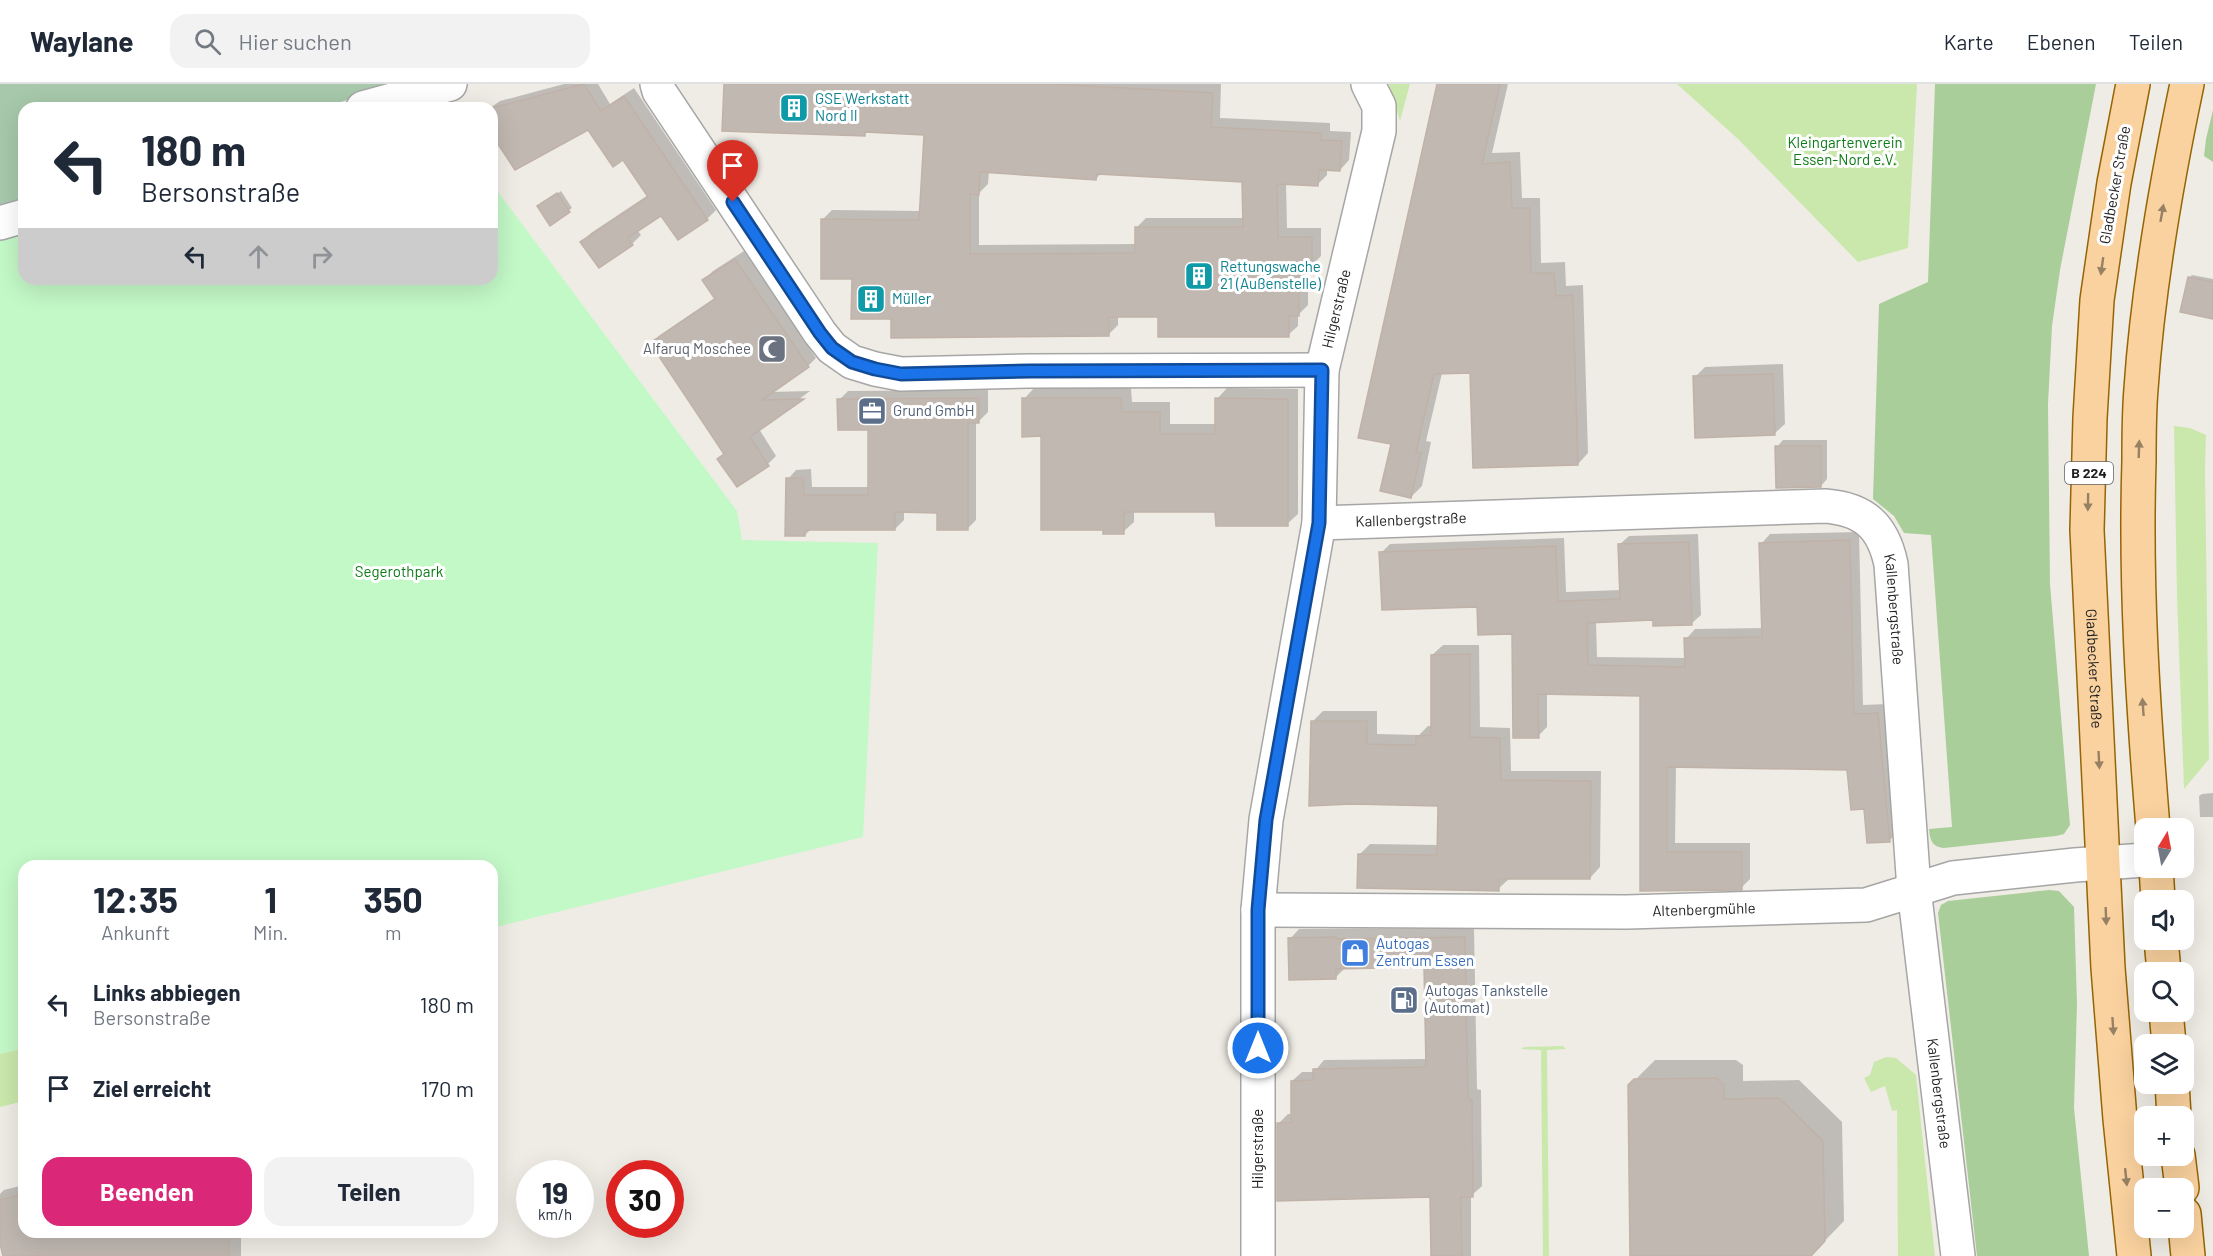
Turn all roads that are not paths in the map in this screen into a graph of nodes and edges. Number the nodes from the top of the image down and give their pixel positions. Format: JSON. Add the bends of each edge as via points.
{"nodes":[{"id":1,"x":450,"y":84,"type":"edge"},
{"id":2,"x":657,"y":84,"type":"edge"},
{"id":3,"x":1368,"y":84,"type":"edge"},
{"id":4,"x":2133,"y":84,"type":"edge"},
{"id":5,"x":2187,"y":84,"type":"edge"},
{"id":6,"x":385,"y":102,"type":"edge"},
{"id":7,"x":18,"y":218,"type":"edge"},
{"id":8,"x":0,"y":223,"type":"edge"},
{"id":9,"x":1322,"y":370,"type":"junction"},
{"id":10,"x":1319,"y":523,"type":"junction"},
{"id":11,"x":2152,"y":818,"type":"edge"},
{"id":12,"x":2134,"y":861,"type":"edge"},
{"id":13,"x":2104,"y":865,"type":"junction"},
{"id":14,"x":1914,"y":890,"type":"junction"},
{"id":15,"x":1258,"y":910,"type":"junction"},
{"id":16,"x":2186,"y":1238,"type":"edge"},
{"id":17,"x":1257,"y":1256,"type":"edge"},
{"id":18,"x":1958,"y":1256,"type":"edge"},
{"id":19,"x":2134,"y":1256,"type":"edge"},
{"id":20,"x":2188,"y":1256,"type":"edge"}],
"edges":[{"from":1,"to":6,"type":"street"},
{"from":2,"to":9,"type":"street","via":[[820,333],[832,348],[852,362],[901,374]]},
{"from":3,"to":9,"type":"street","name":"Hilgerstraße","via":[[1379,105],[1379,131]]},
{"from":4,"to":13,"type":"main road","name":"Gladbecker Straße","number":"B 224","one_way":true,"via":[[2097,300],[2090,418],[2087,530]]},
{"from":11,"to":5,"type":"main road","one_way":true,"via":[[2138,600],[2140,389],[2157,240]]},
{"from":7,"to":8,"type":"street"},
{"from":9,"to":10,"type":"street","name":"Hilgerstraße"},
{"from":10,"to":14,"type":"street","name":"Kallenbergstraße","via":[[1825,506],[1854,512],[1882,534],[1891,564]]},
{"from":10,"to":15,"type":"street","name":"Hilgerstraße","via":[[1266,820]]},
{"from":12,"to":13,"type":"street","name":"Altenbergmühle"},
{"from":13,"to":14,"type":"street","name":"Altenbergmühle","via":[[1953,878]]},
{"from":13,"to":19,"type":"main road","name":"Gladbecker Straße","number":"B 224","one_way":true,"via":[[2108,968]]},
{"from":14,"to":15,"type":"street","name":"Altenbergmühle","via":[[1866,905],[1628,912]]},
{"from":14,"to":18,"type":"street","name":"Kallenbergstraße"},
{"from":15,"to":17,"type":"street","name":"Hilgerstraße"},
{"from":16,"to":20,"type":"main road"}]}
